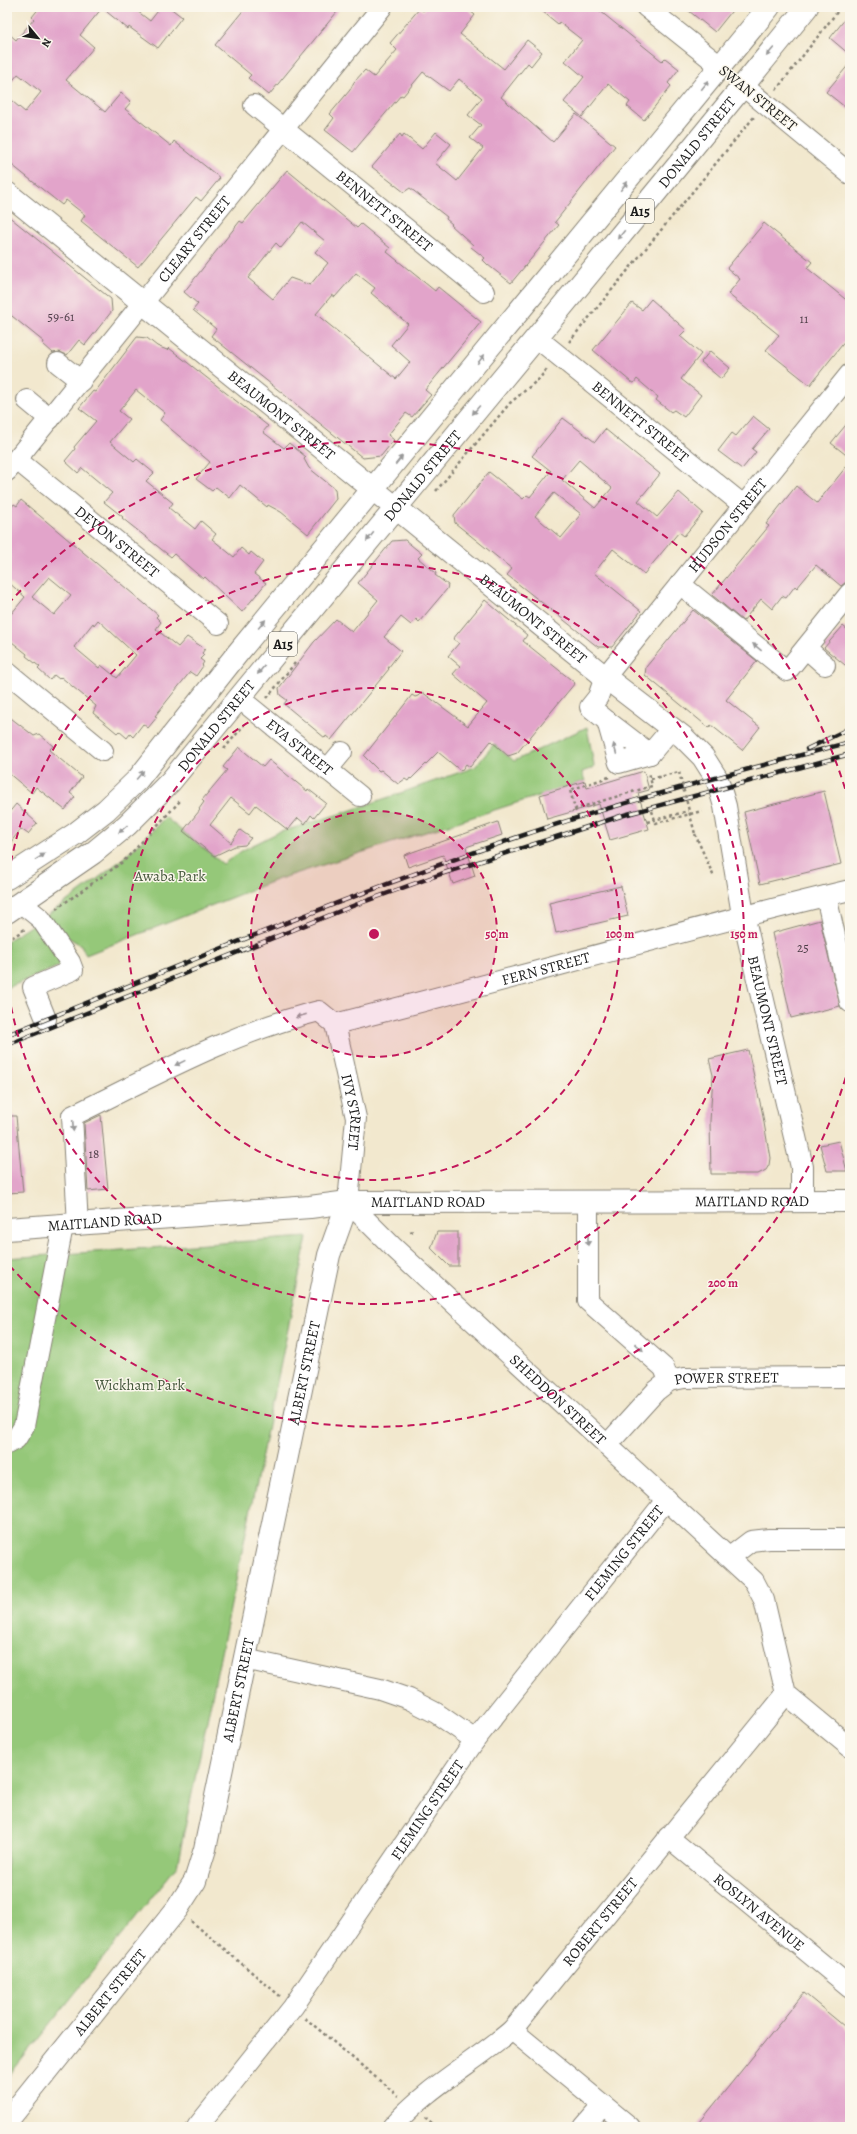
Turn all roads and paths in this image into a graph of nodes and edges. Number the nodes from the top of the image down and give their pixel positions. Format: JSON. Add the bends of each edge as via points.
{"nodes":[{"id":1,"x":382,"y":7,"type":"edge"},
{"id":2,"x":646,"y":7,"type":"edge"},
{"id":3,"x":769,"y":7,"type":"edge"},
{"id":4,"x":807,"y":7,"type":"edge"},
{"id":5,"x":842,"y":7,"type":"edge"},
{"id":6,"x":720,"y":66,"type":"junction"},
{"id":7,"x":742,"y":85,"type":"junction"},
{"id":8,"x":774,"y":92,"type":"dead end"},
{"id":9,"x":254,"y":104,"type":"dead end"},
{"id":10,"x":753,"y":117,"type":"dead end"},
{"id":11,"x":284,"y":130,"type":"junction"},
{"id":12,"x":850,"y":174,"type":"edge"},
{"id":13,"x":7,"y":193,"type":"edge"},
{"id":14,"x":484,"y":292,"type":"dead end"},
{"id":15,"x":143,"y":304,"type":"junction"},
{"id":16,"x":537,"y":338,"type":"junction"},
{"id":17,"x":570,"y":342,"type":"dead end"},
{"id":18,"x":58,"y":363,"type":"dead end"},
{"id":19,"x":550,"y":366,"type":"dead end"},
{"id":20,"x":850,"y":374,"type":"edge"},
{"id":21,"x":82,"y":381,"type":"junction"},
{"id":22,"x":27,"y":400,"type":"dead end"},
{"id":23,"x":50,"y":419,"type":"junction"},
{"id":24,"x":12,"y":466,"type":"edge"},
{"id":25,"x":374,"y":490,"type":"junction"},
{"id":26,"x":431,"y":496,"type":"dead end"},
{"id":27,"x":743,"y":505,"type":"junction"},
{"id":28,"x":395,"y":507,"type":"junction"},
{"id":29,"x":680,"y":584,"type":"junction"},
{"id":30,"x":850,"y":593,"type":"edge"},
{"id":31,"x":218,"y":624,"type":"dead end"},
{"id":32,"x":806,"y":648,"type":"junction"},
{"id":33,"x":824,"y":665,"type":"dead end"},
{"id":34,"x":7,"y":672,"type":"edge"},
{"id":35,"x":605,"y":677,"type":"junction"},
{"id":36,"x":239,"y":698,"type":"junction"},
{"id":37,"x":672,"y":728,"type":"junction"},
{"id":38,"x":103,"y":751,"type":"dead end"},
{"id":39,"x":342,"y":752,"type":"dead end"},
{"id":40,"x":328,"y":770,"type":"junction"},
{"id":41,"x":615,"y":775,"type":"dead end"},
{"id":42,"x":360,"y":796,"type":"dead end"},
{"id":43,"x":575,"y":808,"type":"junction"},
{"id":44,"x":688,"y":810,"type":"junction"},
{"id":45,"x":652,"y":811,"type":"dead end"},
{"id":46,"x":702,"y":811,"type":"dead end"},
{"id":47,"x":577,"y":813,"type":"dead end"},
{"id":48,"x":655,"y":820,"type":"junction"},
{"id":49,"x":647,"y":822,"type":"dead end"},
{"id":50,"x":7,"y":878,"type":"edge"},
{"id":51,"x":714,"y":878,"type":"dead end"},
{"id":52,"x":850,"y":890,"type":"edge"},
{"id":53,"x":826,"y":896,"type":"junction"},
{"id":54,"x":12,"y":902,"type":"edge"},
{"id":55,"x":743,"y":915,"type":"junction"},
{"id":56,"x":850,"y":1002,"type":"edge"},
{"id":57,"x":46,"y":1019,"type":"dead end"},
{"id":58,"x":335,"y":1024,"type":"junction"},
{"id":59,"x":588,"y":1201,"type":"junction"},
{"id":60,"x":802,"y":1201,"type":"junction"},
{"id":61,"x":850,"y":1201,"type":"edge"},
{"id":62,"x":348,"y":1202,"type":"junction"},
{"id":63,"x":71,"y":1225,"type":"junction"},
{"id":64,"x":7,"y":1229,"type":"edge"},
{"id":65,"x":414,"y":1231,"type":"dead end"},
{"id":66,"x":410,"y":1232,"type":"dead end"},
{"id":67,"x":850,"y":1377,"type":"edge"},
{"id":68,"x":669,"y":1381,"type":"junction"},
{"id":69,"x":7,"y":1444,"type":"edge"},
{"id":70,"x":608,"y":1445,"type":"junction"},
{"id":71,"x":667,"y":1499,"type":"junction"},
{"id":72,"x":850,"y":1539,"type":"edge"},
{"id":73,"x":730,"y":1557,"type":"junction"},
{"id":74,"x":244,"y":1660,"type":"junction"},
{"id":75,"x":786,"y":1694,"type":"junction"},
{"id":76,"x":475,"y":1740,"type":"junction"},
{"id":77,"x":850,"y":1747,"type":"edge"},
{"id":78,"x":668,"y":1838,"type":"junction"},
{"id":79,"x":850,"y":1987,"type":"edge"},
{"id":80,"x":512,"y":2030,"type":"junction"},
{"id":81,"x":603,"y":2104,"type":"junction"},
{"id":82,"x":7,"y":2120,"type":"edge"},
{"id":83,"x":197,"y":2127,"type":"edge"},
{"id":84,"x":392,"y":2127,"type":"edge"},
{"id":85,"x":584,"y":2127,"type":"edge"},
{"id":86,"x":630,"y":2127,"type":"edge"}],
"edges":[{"from":1,"to":11,"type":"street","name":"CLEARY STREET"},
{"from":2,"to":6,"type":"street","name":"SWAN STREET"},
{"from":3,"to":6,"type":"main road","name":"DONALD STREET","number":"A15"},
{"from":4,"to":7,"type":"main road","name":"DONALD STREET","number":"A15","one_way":true},
{"from":5,"to":8,"type":"path"},
{"from":6,"to":7,"type":"main road","name":"SWAN STREET"},
{"from":25,"to":6,"type":"main road","name":"DONALD STREET","number":"A15","one_way":true},
{"from":7,"to":12,"type":"street","name":"SWAN STREET"},
{"from":7,"to":16,"type":"main road","name":"DONALD STREET","number":"A15","one_way":true},
{"from":9,"to":11,"type":"street","name":"BENNETT STREET"},
{"from":10,"to":17,"type":"path"},
{"from":11,"to":14,"type":"street","name":"BENNETT STREET"},
{"from":11,"to":15,"type":"street","name":"CLEARY STREET"},
{"from":13,"to":15,"type":"main road","name":"BEAUMONT STREET"},
{"from":15,"to":21,"type":"street","name":"CLEARY STREET"},
{"from":15,"to":25,"type":"main road","name":"BEAUMONT STREET"},
{"from":16,"to":27,"type":"street","name":"BENNETT STREET"},
{"from":16,"to":28,"type":"main road","name":"DONALD STREET","number":"A15","one_way":true},
{"from":18,"to":21,"type":"street"},
{"from":19,"to":26,"type":"path","via":[[539,380],[510,403]]},
{"from":20,"to":27,"type":"street","name":"HUDSON STREET"},
{"from":21,"to":23,"type":"street","name":"CLEARY STREET"},
{"from":22,"to":23,"type":"street"},
{"from":23,"to":24,"type":"street","name":"CLEARY STREET"},
{"from":24,"to":31,"type":"street","name":"DEVON STREET"},
{"from":25,"to":28,"type":"main road","name":"BEAUMONT STREET"},
{"from":50,"to":25,"type":"main road","name":"DONALD STREET","number":"A15","one_way":true,"via":[[75,834],[106,810],[138,779],[237,654]]},
{"from":27,"to":29,"type":"street","name":"HUDSON STREET"},
{"from":28,"to":35,"type":"main road","name":"BEAUMONT STREET"},
{"from":28,"to":36,"type":"main road","name":"DONALD STREET","number":"A15","one_way":true},
{"from":32,"to":29,"type":"street","one_way":true,"via":[[787,672]]},
{"from":29,"to":35,"type":"street","name":"HUDSON STREET"},
{"from":30,"to":32,"type":"street"},
{"from":32,"to":33,"type":"street"},
{"from":34,"to":38,"type":"street"},
{"from":35,"to":37,"type":"main road","name":"BEAUMONT STREET"},
{"from":37,"to":35,"type":"street","name":"HUDSON STREET","one_way":true,"via":[[650,754],[619,763],[607,721],[590,708],[598,697]]},
{"from":36,"to":40,"type":"street","name":"EVA STREET"},
{"from":36,"to":54,"type":"main road","name":"DONALD STREET","number":"A15","one_way":true,"via":[[171,781],[127,826],[93,853]]},
{"from":37,"to":55,"type":"main road","name":"BEAUMONT STREET","via":[[703,757],[717,779]]},
{"from":39,"to":40,"type":"street"},
{"from":40,"to":42,"type":"street","name":"EVA STREET"},
{"from":41,"to":43,"type":"path","via":[[570,790]]},
{"from":43,"to":44,"type":"path","bridge":true,"via":[[652,786],[651,779],[679,772]]},
{"from":43,"to":47,"type":"path"},
{"from":44,"to":48,"type":"path"},
{"from":44,"to":51,"type":"path","bridge":true,"via":[[695,834]]},
{"from":45,"to":48,"type":"path"},
{"from":46,"to":48,"type":"path","via":[[656,823]]},
{"from":48,"to":49,"type":"path"},
{"from":52,"to":53,"type":"street","name":"FERN STREET"},
{"from":53,"to":55,"type":"street","name":"FERN STREET"},
{"from":53,"to":56,"type":"street"},
{"from":54,"to":57,"type":"street","via":[[41,919],[73,970],[33,987]]},
{"from":55,"to":58,"type":"street","name":"FERN STREET","via":[[434,1000]]},
{"from":55,"to":60,"type":"main road","name":"BEAUMONT STREET","via":[[802,1167]]},
{"from":58,"to":62,"type":"street","name":"IVY STREET","via":[[356,1118]]},
{"from":58,"to":63,"type":"street","one_way":true,"via":[[319,1011],[300,1016],[193,1057],[72,1116]]},
{"from":59,"to":60,"type":"main road","name":"MAITLAND ROAD"},
{"from":59,"to":62,"type":"main road","name":"MAITLAND ROAD"},
{"from":59,"to":68,"type":"street","one_way":true,"via":[[588,1301],[664,1368]]},
{"from":60,"to":61,"type":"main road","name":"MAITLAND ROAD"},
{"from":62,"to":63,"type":"main road","name":"MAITLAND ROAD"},
{"from":62,"to":70,"type":"street","name":"SHEDDON STREET"},
{"from":62,"to":74,"type":"main road","name":"ALBERT STREET","via":[[329,1255]]},
{"from":63,"to":64,"type":"main road","name":"MAITLAND ROAD"},
{"from":63,"to":69,"type":"street","via":[[24,1426],[16,1439]]},
{"from":65,"to":66,"type":"path"},
{"from":67,"to":68,"type":"street","name":"POWER STREET","via":[[684,1378]]},
{"from":68,"to":70,"type":"street","name":"POWER STREET","via":[[656,1391]]},
{"from":70,"to":71,"type":"street","name":"SHEDDON STREET"},
{"from":71,"to":73,"type":"street","name":"SHEDDON STREET"},
{"from":71,"to":76,"type":"street","name":"FLEMING STREET"},
{"from":72,"to":73,"type":"street","via":[[751,1541]]},
{"from":73,"to":75,"type":"street","name":"SHEDDON STREET","via":[[754,1581],[764,1600]]},
{"from":74,"to":76,"type":"street","via":[[380,1690],[409,1699],[436,1713]]},
{"from":74,"to":82,"type":"main road","name":"ALBERT STREET","via":[[205,1850],[195,1881],[177,1909]]},
{"from":75,"to":77,"type":"street"},
{"from":75,"to":78,"type":"street","name":"ROBERT STREET"},
{"from":76,"to":83,"type":"street","name":"FLEMING STREET","via":[[293,2007]]},
{"from":78,"to":79,"type":"street","name":"ROSLYN AVENUE"},
{"from":78,"to":80,"type":"street","name":"ROBERT STREET"},
{"from":80,"to":81,"type":"street"},
{"from":80,"to":84,"type":"street","name":"ROBERT STREET","via":[[410,2106]]},
{"from":81,"to":85,"type":"street"},
{"from":81,"to":86,"type":"street"}]}
